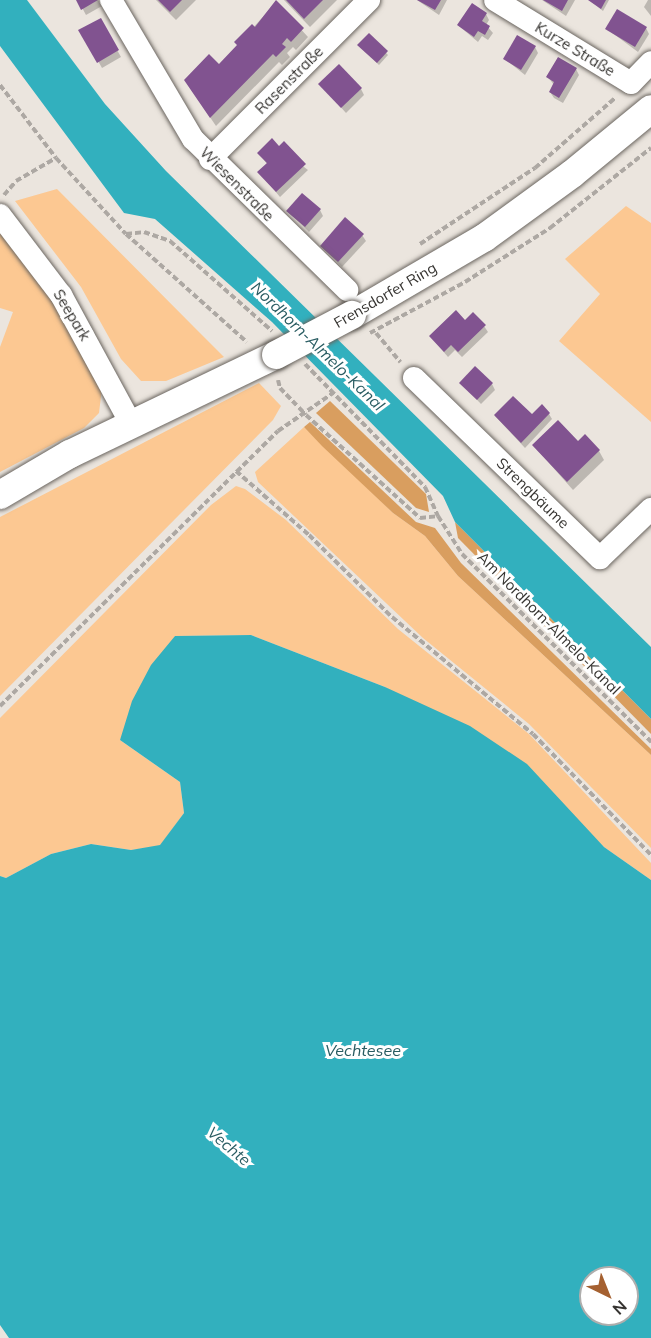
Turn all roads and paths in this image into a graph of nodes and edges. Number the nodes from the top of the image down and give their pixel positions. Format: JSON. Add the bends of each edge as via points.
{"nodes":[{"id":1,"x":111,"y":0,"type":"edge"},
{"id":2,"x":369,"y":0,"type":"edge"},
{"id":3,"x":495,"y":0,"type":"edge"},
{"id":4,"x":651,"y":62,"type":"edge"},
{"id":5,"x":631,"y":83,"type":"junction"},
{"id":6,"x":0,"y":85,"type":"edge"},
{"id":7,"x":651,"y":109,"type":"edge"},
{"id":8,"x":56,"y":158,"type":"junction"},
{"id":9,"x":210,"y":159,"type":"junction"},
{"id":10,"x":0,"y":199,"type":"edge"},
{"id":11,"x":0,"y":215,"type":"edge"},
{"id":12,"x":126,"y":234,"type":"junction"},
{"id":13,"x":418,"y":246,"type":"dead end"},
{"id":14,"x":349,"y":303,"type":"junction"},
{"id":15,"x":264,"y":324,"type":"dead end"},
{"id":16,"x":376,"y":333,"type":"dead end"},
{"id":17,"x":274,"y":356,"type":"junction"},
{"id":18,"x":414,"y":378,"type":"joint"},
{"id":19,"x":322,"y":382,"type":"dead end"},
{"id":20,"x":333,"y":393,"type":"junction"},
{"id":21,"x":306,"y":415,"type":"junction"},
{"id":22,"x":131,"y":424,"type":"junction"},
{"id":23,"x":236,"y":471,"type":"junction"},
{"id":24,"x":0,"y":495,"type":"edge"},
{"id":25,"x":651,"y":509,"type":"edge"},
{"id":26,"x":438,"y":516,"type":"junction"},
{"id":27,"x":0,"y":706,"type":"edge"},
{"id":28,"x":651,"y":742,"type":"edge"},
{"id":29,"x":651,"y":855,"type":"edge"}],
"edges":[{"from":1,"to":9,"type":"street","name":"Wiesenstraße","via":[[155,81]]},
{"from":2,"to":9,"type":"street","name":"Rasenstraße"},
{"from":3,"to":5,"type":"street","name":"Kurze Straße"},
{"from":4,"to":5,"type":"street","name":"Kurze Straße"},
{"from":5,"to":13,"type":"path","via":[[577,135],[535,168]]},
{"from":6,"to":8,"type":"path"},
{"from":7,"to":14,"type":"street","name":"Frensdorfer Ring","via":[[572,174],[484,238]]},
{"from":8,"to":10,"type":"path","via":[[16,180]]},
{"from":8,"to":12,"type":"path"},
{"from":9,"to":14,"type":"street","name":"Wiesenstraße"},
{"from":11,"to":22,"type":"street","name":"Seepark","via":[[61,295]]},
{"from":12,"to":15,"type":"path","via":[[144,232],[170,241]]},
{"from":12,"to":17,"type":"path","via":[[163,264],[240,339]]},
{"from":14,"to":17,"type":"street","name":"Frensdorfer Ring","bridge":true},
{"from":16,"to":18,"type":"path"},
{"from":17,"to":21,"type":"path","via":[[278,385]]},
{"from":17,"to":22,"type":"street","name":"Frensdorfer Ring"},
{"from":18,"to":25,"type":"street","name":"Strengbäume","via":[[600,558]]},
{"from":19,"to":20,"type":"path","name":"Am Nordhorn-Almelo-Kanal"},
{"from":20,"to":21,"type":"path"},
{"from":20,"to":26,"type":"path","name":"Am Nordhorn-Almelo-Kanal","via":[[425,487]]},
{"from":21,"to":23,"type":"path","via":[[278,431]]},
{"from":21,"to":26,"type":"path","via":[[420,518]]},
{"from":22,"to":24,"type":"street","name":"Frensdorfer Ring"},
{"from":23,"to":27,"type":"path"},
{"from":23,"to":29,"type":"path","via":[[309,535],[392,617],[533,734]]},
{"from":26,"to":28,"type":"path","name":"Am Nordhorn-Almelo-Kanal","via":[[462,554]]}]}
